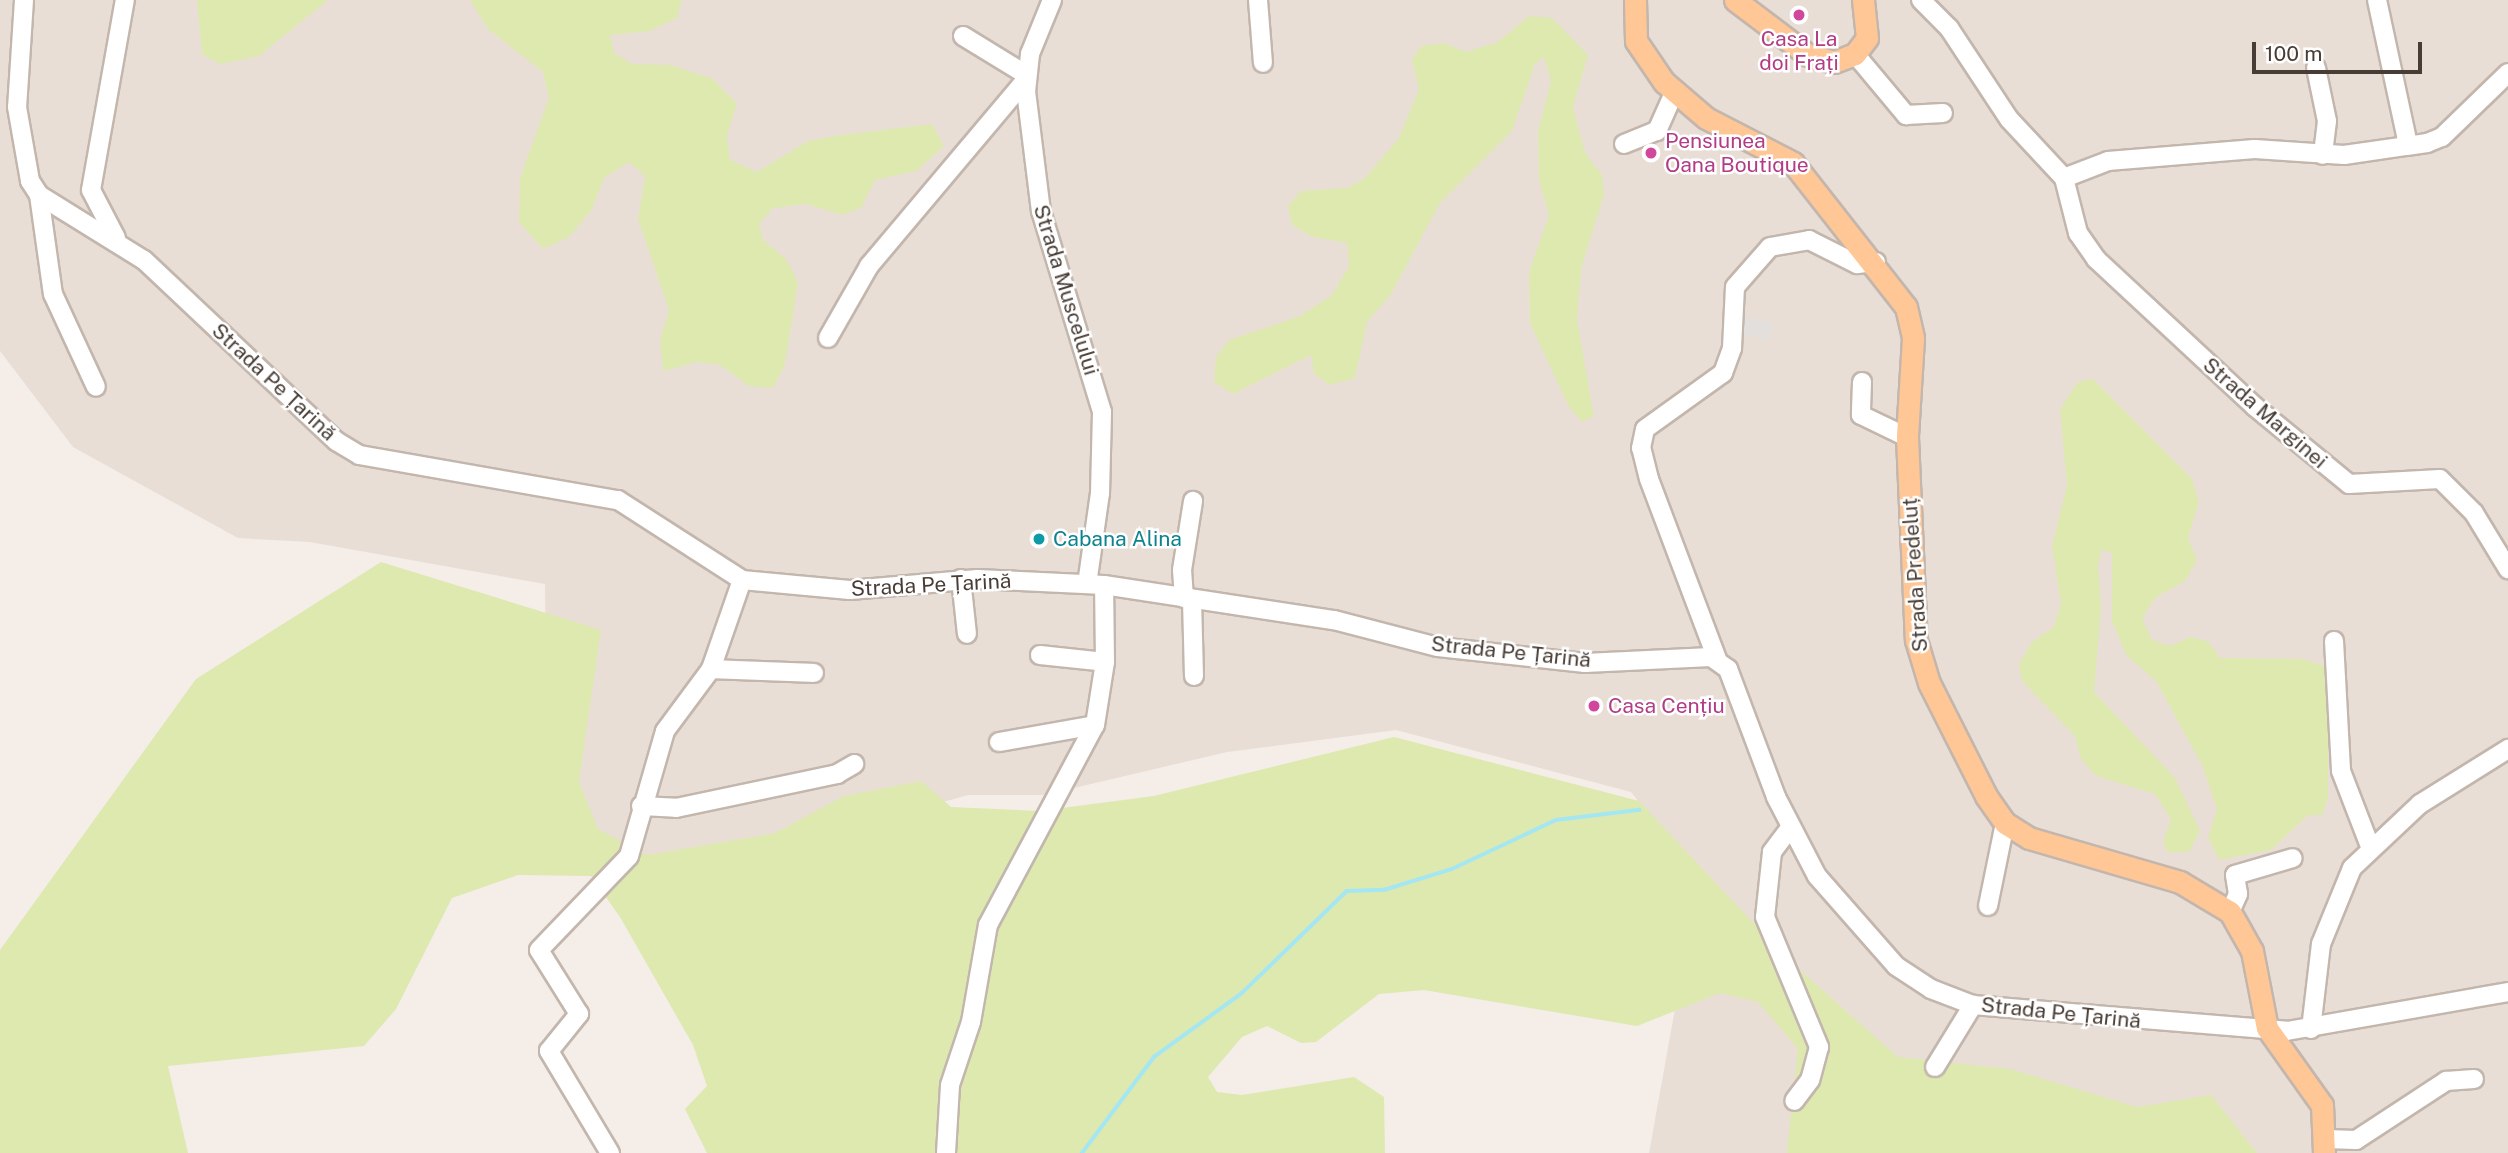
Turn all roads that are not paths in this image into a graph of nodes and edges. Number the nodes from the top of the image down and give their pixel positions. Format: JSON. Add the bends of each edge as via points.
{"nodes":[{"id":1,"x":24,"y":0,"type":"edge"},
{"id":2,"x":125,"y":0,"type":"edge"},
{"id":3,"x":1052,"y":0,"type":"edge"},
{"id":4,"x":1258,"y":0,"type":"edge"},
{"id":5,"x":1635,"y":0,"type":"edge"},
{"id":6,"x":1735,"y":0,"type":"edge"},
{"id":7,"x":1863,"y":0,"type":"edge"},
{"id":8,"x":1921,"y":0,"type":"edge"},
{"id":9,"x":2377,"y":0,"type":"edge"},
{"id":10,"x":963,"y":36,"type":"dead end"},
{"id":11,"x":1855,"y":54,"type":"junction"},
{"id":12,"x":1263,"y":63,"type":"dead end"},
{"id":13,"x":2316,"y":68,"type":"dead end"},
{"id":14,"x":2508,"y":73,"type":"edge"},
{"id":15,"x":1025,"y":77,"type":"junction"},
{"id":16,"x":1674,"y":93,"type":"junction"},
{"id":17,"x":1943,"y":113,"type":"dead end"},
{"id":18,"x":1624,"y":145,"type":"dead end"},
{"id":19,"x":2408,"y":145,"type":"junction"},
{"id":20,"x":2323,"y":155,"type":"junction"},
{"id":21,"x":2064,"y":178,"type":"junction"},
{"id":22,"x":90,"y":190,"type":"junction"},
{"id":23,"x":39,"y":195,"type":"junction"},
{"id":24,"x":58,"y":208,"type":"junction"},
{"id":25,"x":121,"y":245,"type":"junction"},
{"id":26,"x":1876,"y":262,"type":"junction"},
{"id":27,"x":828,"y":338,"type":"dead end"},
{"id":28,"x":1862,"y":382,"type":"dead end"},
{"id":29,"x":96,"y":387,"type":"dead end"},
{"id":30,"x":1907,"y":437,"type":"junction"},
{"id":31,"x":1193,"y":501,"type":"dead end"},
{"id":32,"x":2508,"y":569,"type":"edge"},
{"id":33,"x":961,"y":579,"type":"junction"},
{"id":34,"x":742,"y":580,"type":"junction"},
{"id":35,"x":1096,"y":584,"type":"junction"},
{"id":36,"x":1188,"y":599,"type":"junction"},
{"id":37,"x":967,"y":634,"type":"dead end"},
{"id":38,"x":2334,"y":641,"type":"dead end"},
{"id":39,"x":1040,"y":655,"type":"dead end"},
{"id":40,"x":1717,"y":659,"type":"junction"},
{"id":41,"x":1105,"y":662,"type":"junction"},
{"id":42,"x":711,"y":669,"type":"junction"},
{"id":43,"x":814,"y":673,"type":"dead end"},
{"id":44,"x":1194,"y":676,"type":"dead end"},
{"id":45,"x":1094,"y":725,"type":"junction"},
{"id":46,"x":999,"y":742,"type":"dead end"},
{"id":47,"x":2508,"y":748,"type":"edge"},
{"id":48,"x":854,"y":764,"type":"dead end"},
{"id":49,"x":642,"y":806,"type":"junction"},
{"id":50,"x":2005,"y":823,"type":"junction"},
{"id":51,"x":1790,"y":828,"type":"junction"},
{"id":52,"x":2370,"y":846,"type":"junction"},
{"id":53,"x":2294,"y":858,"type":"dead end"},
{"id":54,"x":1988,"y":906,"type":"dead end"},
{"id":55,"x":2230,"y":912,"type":"junction"},
{"id":56,"x":2508,"y":992,"type":"edge"},
{"id":57,"x":1973,"y":1005,"type":"junction"},
{"id":58,"x":2267,"y":1028,"type":"junction"},
{"id":59,"x":2311,"y":1029,"type":"junction"},
{"id":60,"x":1935,"y":1067,"type":"dead end"},
{"id":61,"x":2474,"y":1079,"type":"dead end"},
{"id":62,"x":1794,"y":1101,"type":"dead end"},
{"id":63,"x":2325,"y":1146,"type":"edge"},
{"id":64,"x":610,"y":1153,"type":"edge"},
{"id":65,"x":946,"y":1153,"type":"edge"}],
"edges":[{"from":1,"to":23,"type":"street","via":[[17,107],[30,181]]},
{"from":2,"to":22,"type":"street"},
{"from":3,"to":15,"type":"street","name":"Strada Muscelului"},
{"from":4,"to":12,"type":"street"},
{"from":5,"to":16,"type":"main road","name":"Strada Predeluț","via":[[1636,41]]},
{"from":6,"to":11,"type":"main road","via":[[1808,55],[1834,62]]},
{"from":7,"to":11,"type":"main road","via":[[1869,31]]},
{"from":8,"to":21,"type":"street","via":[[1949,28],[2009,119]]},
{"from":9,"to":19,"type":"street"},
{"from":10,"to":15,"type":"street"},
{"from":11,"to":17,"type":"street","via":[[1906,115]]},
{"from":13,"to":20,"type":"street","via":[[2327,121]]},
{"from":14,"to":19,"type":"street","via":[[2442,137]]},
{"from":15,"to":27,"type":"street","via":[[869,266]]},
{"from":15,"to":35,"type":"street","name":"Strada Muscelului","via":[[1041,211],[1102,412]]},
{"from":16,"to":18,"type":"street","via":[[1657,131]]},
{"from":16,"to":26,"type":"main road","name":"Strada Predeluț","via":[[1706,118],[1793,163]]},
{"from":19,"to":20,"type":"street"},
{"from":20,"to":21,"type":"street","via":[[2255,149],[2108,160]]},
{"from":21,"to":32,"type":"street","name":"Strada Marginei","via":[[2078,233],[2096,259],[2254,406],[2349,484],[2441,479],[2474,513]]},
{"from":22,"to":24,"type":"street"},
{"from":22,"to":25,"type":"street"},
{"from":23,"to":24,"type":"street","name":"Strada Pe Țarină"},
{"from":23,"to":29,"type":"street","via":[[53,295]]},
{"from":24,"to":25,"type":"street","name":"Strada Pe Țarină"},
{"from":25,"to":34,"type":"street","name":"Strada Pe Țarină","via":[[336,441],[359,454],[618,500]]},
{"from":26,"to":30,"type":"main road","name":"Strada Predeluț","via":[[1911,323]]},
{"from":26,"to":40,"type":"street","name":"Strada Pe Țarină","via":[[1857,264],[1809,240],[1770,247],[1735,287],[1732,348],[1723,373],[1645,429],[1641,448],[1649,479]]},
{"from":28,"to":30,"type":"street","via":[[1861,415]]},
{"from":30,"to":50,"type":"main road","name":"Strada Predeluț","via":[[1919,652],[1967,760]]},
{"from":31,"to":36,"type":"street","via":[[1182,570]]},
{"from":33,"to":34,"type":"street","name":"Strada Pe Țarină","via":[[850,590]]},
{"from":33,"to":35,"type":"street","name":"Strada Pe Țarină"},
{"from":33,"to":37,"type":"street"},
{"from":34,"to":42,"type":"street"},
{"from":35,"to":36,"type":"street","name":"Strada Pe Țarină"},
{"from":35,"to":41,"type":"street","name":"Strada Muscelului"},
{"from":36,"to":40,"type":"street","name":"Strada Pe Țarină","via":[[1334,620],[1438,648],[1585,663]]},
{"from":36,"to":44,"type":"street"},
{"from":38,"to":52,"type":"street","via":[[2341,771]]},
{"from":39,"to":41,"type":"street"},
{"from":40,"to":51,"type":"street","name":"Strada Pe Țarină","via":[[1732,678]]},
{"from":41,"to":45,"type":"street","name":"Strada Muscelului"},
{"from":42,"to":43,"type":"street"},
{"from":42,"to":49,"type":"street","via":[[665,731]]},
{"from":45,"to":46,"type":"street"},
{"from":45,"to":65,"type":"street","name":"Strada Muscelului","via":[[988,925],[971,1022],[950,1085]]},
{"from":47,"to":52,"type":"street","via":[[2420,804]]},
{"from":48,"to":49,"type":"street","via":[[837,774],[667,810]]},
{"from":49,"to":64,"type":"street","via":[[629,856],[539,950],[579,1014],[549,1051]]},
{"from":50,"to":54,"type":"street"},
{"from":50,"to":55,"type":"main road","via":[[2043,843],[2192,886]]},
{"from":51,"to":57,"type":"street","name":"Strada Pe Țarină","via":[[1817,876],[1878,949],[1918,983]]},
{"from":51,"to":62,"type":"street","via":[[1766,871],[1765,917],[1819,1047],[1810,1080]]},
{"from":52,"to":59,"type":"street","via":[[2340,890],[2321,944]]},
{"from":53,"to":55,"type":"street","via":[[2235,875],[2238,894]]},
{"from":55,"to":58,"type":"main road","via":[[2252,951]]},
{"from":56,"to":59,"type":"street","name":"Strada Pe Țarină"},
{"from":57,"to":58,"type":"street","name":"Strada Pe Țarină","via":[[2099,1020]]},
{"from":57,"to":60,"type":"street"},
{"from":58,"to":59,"type":"street","name":"Strada Pe Țarină"},
{"from":58,"to":63,"type":"main road","via":[[2317,1095]]},
{"from":61,"to":63,"type":"street","via":[[2446,1081],[2356,1140]]}]}
